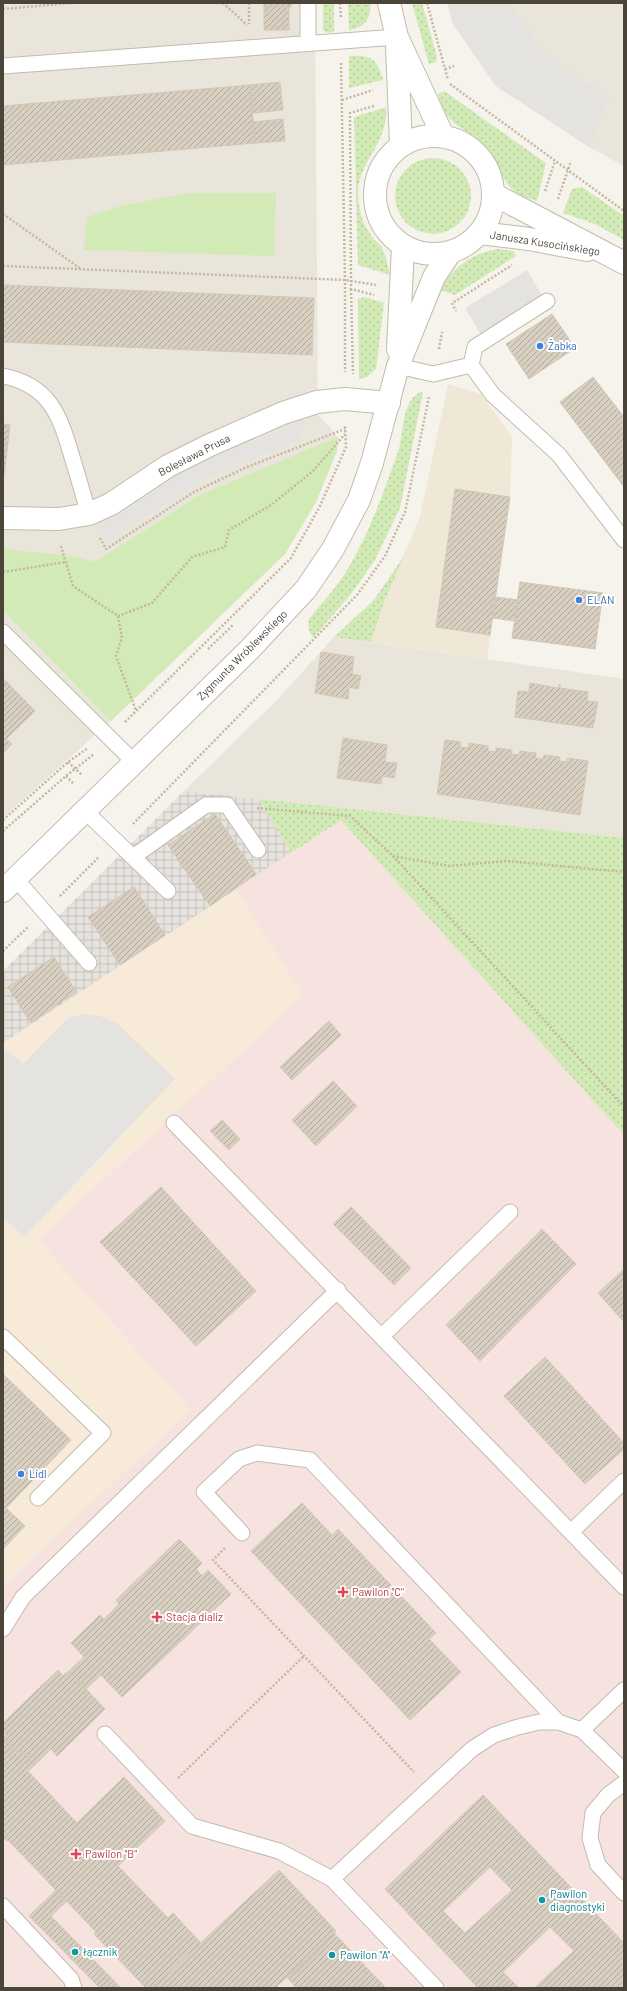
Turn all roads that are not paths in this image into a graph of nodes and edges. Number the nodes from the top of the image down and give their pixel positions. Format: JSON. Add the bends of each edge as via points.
{"nodes":[{"id":1,"x":308,"y":3,"type":"edge"},
{"id":2,"x":389,"y":3,"type":"edge"},
{"id":3,"x":397,"y":37,"type":"junction"},
{"id":4,"x":308,"y":43,"type":"junction"},
{"id":5,"x":3,"y":66,"type":"edge"},
{"id":6,"x":443,"y":136,"type":"junction"},
{"id":7,"x":402,"y":145,"type":"junction"},
{"id":8,"x":493,"y":194,"type":"junction"},
{"id":9,"x":480,"y":233,"type":"junction"},
{"id":10,"x":403,"y":247,"type":"junction"},
{"id":11,"x":450,"y":253,"type":"junction"},
{"id":12,"x":617,"y":258,"type":"edge"},
{"id":13,"x":547,"y":301,"type":"dead end"},
{"id":14,"x":471,"y":365,"type":"junction"},
{"id":15,"x":398,"y":366,"type":"junction"},
{"id":16,"x":3,"y":376,"type":"edge"},
{"id":17,"x":389,"y":403,"type":"junction"},
{"id":18,"x":89,"y":514,"type":"junction"},
{"id":19,"x":3,"y":518,"type":"edge"},
{"id":20,"x":624,"y":540,"type":"edge"},
{"id":21,"x":3,"y":632,"type":"edge"},
{"id":22,"x":134,"y":762,"type":"junction"},
{"id":23,"x":85,"y":811,"type":"junction"},
{"id":24,"x":258,"y":850,"type":"dead end"},
{"id":25,"x":133,"y":857,"type":"junction"},
{"id":26,"x":9,"y":885,"type":"edge"},
{"id":27,"x":168,"y":890,"type":"dead end"},
{"id":28,"x":89,"y":963,"type":"dead end"},
{"id":29,"x":174,"y":1123,"type":"dead end"},
{"id":30,"x":510,"y":1212,"type":"dead end"},
{"id":31,"x":338,"y":1290,"type":"junction"},
{"id":32,"x":382,"y":1336,"type":"junction"},
{"id":33,"x":3,"y":1337,"type":"edge"},
{"id":34,"x":624,"y":1481,"type":"edge"},
{"id":35,"x":38,"y":1498,"type":"dead end"},
{"id":36,"x":571,"y":1532,"type":"junction"},
{"id":37,"x":242,"y":1533,"type":"road end"},
{"id":38,"x":624,"y":1587,"type":"edge"},
{"id":39,"x":3,"y":1629,"type":"edge"},
{"id":40,"x":624,"y":1690,"type":"edge"},
{"id":41,"x":558,"y":1722,"type":"junction"},
{"id":42,"x":582,"y":1730,"type":"junction"},
{"id":43,"x":105,"y":1734,"type":"dead end"},
{"id":44,"x":624,"y":1771,"type":"edge"},
{"id":45,"x":624,"y":1783,"type":"edge"},
{"id":46,"x":332,"y":1879,"type":"junction"},
{"id":47,"x":624,"y":1893,"type":"edge"},
{"id":48,"x":3,"y":1906,"type":"edge"},
{"id":49,"x":74,"y":1988,"type":"edge"},
{"id":50,"x":436,"y":1988,"type":"edge"}],
"edges":[{"from":1,"to":4,"type":"lane"},
{"from":2,"to":3,"type":"street"},
{"from":3,"to":4,"type":"lane"},
{"from":3,"to":6,"type":"street"},
{"from":3,"to":7,"type":"street"},
{"from":4,"to":5,"type":"lane"},
{"from":6,"to":7,"type":"street","via":[[422,137]]},
{"from":6,"to":8,"type":"street","via":[[462,143],[478,156],[489,173]]},
{"from":7,"to":10,"type":"street","via":[[386,158],[377,176],[374,196],[378,216],[387,233]]},
{"from":8,"to":9,"type":"street","via":[[492,208]]},
{"from":8,"to":12,"type":"street","name":"Janusza Kusocińskiego"},
{"from":9,"to":11,"type":"street","via":[[466,245]]},
{"from":9,"to":12,"type":"street","name":"Janusza Kusocińskiego","via":[[529,239]]},
{"from":10,"to":11,"type":"street","via":[[428,255]]},
{"from":10,"to":15,"type":"street","name":"Zygmunta Wróblewskiego"},
{"from":11,"to":15,"type":"street","name":"Zygmunta Wróblewskiego","via":[[434,277]]},
{"from":13,"to":14,"type":"lane","via":[[475,347]]},
{"from":14,"to":15,"type":"lane","via":[[433,374]]},
{"from":14,"to":20,"type":"lane","via":[[493,395],[559,455]]},
{"from":15,"to":17,"type":"street","name":"Zygmunta Wróblewskiego"},
{"from":16,"to":18,"type":"lane","via":[[32,385],[46,397],[61,421]]},
{"from":17,"to":18,"type":"street","name":"Bolesława Prusa","via":[[345,399],[317,402],[276,416],[168,466],[111,504]]},
{"from":17,"to":22,"type":"street","name":"Zygmunta Wróblewskiego","via":[[359,500],[333,549],[306,589],[250,649]]},
{"from":18,"to":19,"type":"street","name":"Bolesława Prusa","via":[[59,519]]},
{"from":21,"to":22,"type":"lane"},
{"from":22,"to":23,"type":"street","name":"Zygmunta Wróblewskiego"},
{"from":23,"to":25,"type":"lane"},
{"from":23,"to":26,"type":"street","name":"Zygmunta Wróblewskiego"},
{"from":24,"to":25,"type":"lane","via":[[227,805],[206,806]]},
{"from":25,"to":27,"type":"lane"},
{"from":26,"to":28,"type":"lane"},
{"from":29,"to":31,"type":"lane"},
{"from":30,"to":32,"type":"lane"},
{"from":31,"to":32,"type":"lane"},
{"from":31,"to":39,"type":"lane","via":[[23,1597]]},
{"from":32,"to":36,"type":"lane"},
{"from":33,"to":35,"type":"lane","via":[[103,1433]]},
{"from":34,"to":36,"type":"lane"},
{"from":36,"to":38,"type":"lane"},
{"from":37,"to":41,"type":"lane","via":[[204,1492],[239,1459],[257,1453],[310,1460]]},
{"from":40,"to":42,"type":"lane"},
{"from":41,"to":42,"type":"lane"},
{"from":41,"to":46,"type":"lane","via":[[539,1722],[494,1735],[472,1749]]},
{"from":42,"to":44,"type":"lane"},
{"from":43,"to":46,"type":"lane","via":[[192,1826],[279,1850]]},
{"from":45,"to":47,"type":"lane","via":[[593,1813],[590,1838],[598,1865]]},
{"from":46,"to":50,"type":"lane"},
{"from":48,"to":49,"type":"lane","via":[[71,1979]]}]}
